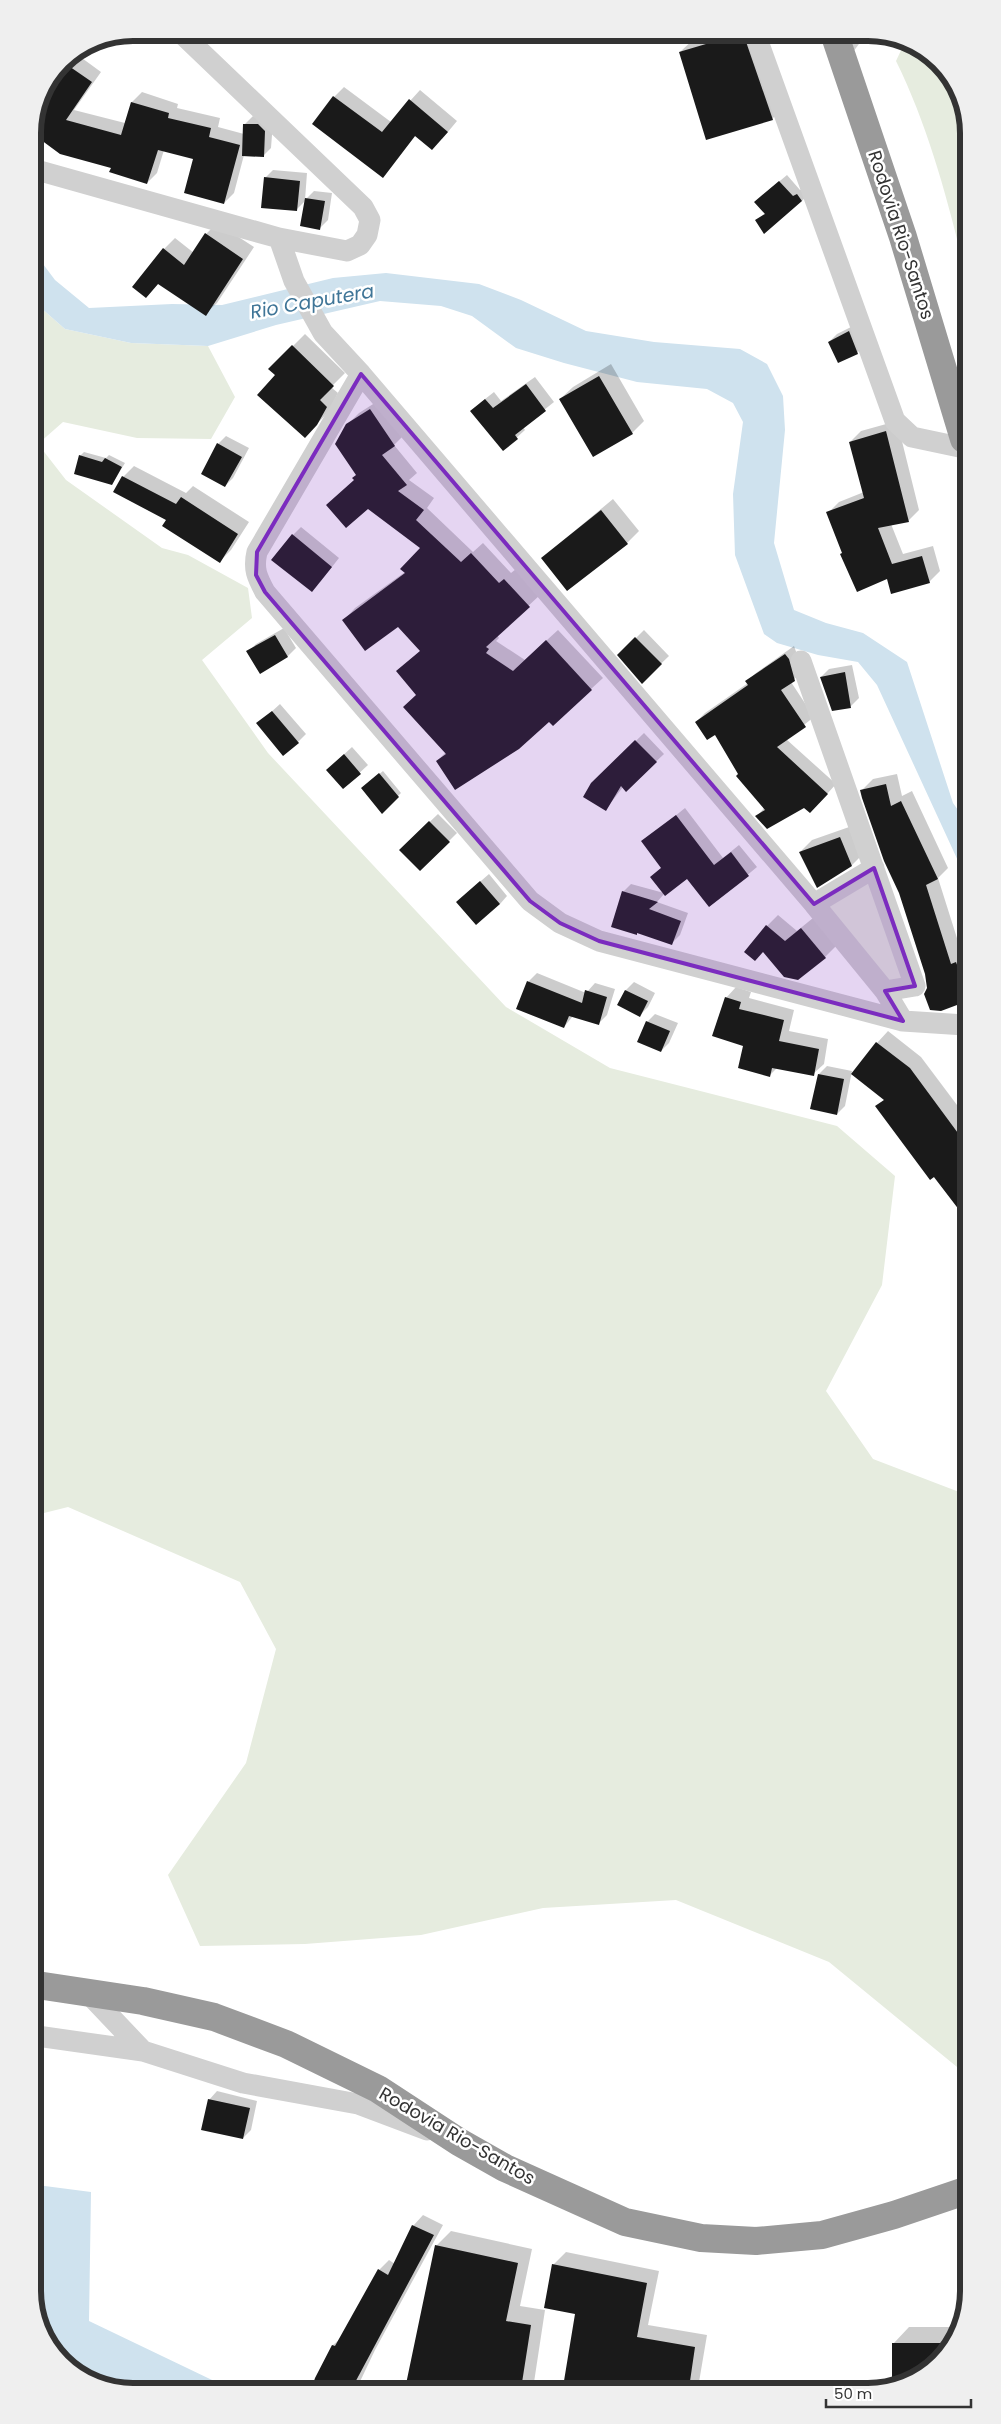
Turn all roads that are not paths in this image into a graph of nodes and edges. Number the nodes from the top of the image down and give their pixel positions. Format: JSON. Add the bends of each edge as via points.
{"nodes":[{"id":1,"x":190,"y":41,"type":"edge"},
{"id":2,"x":759,"y":41,"type":"edge"},
{"id":3,"x":844,"y":41,"type":"edge"},
{"id":4,"x":41,"y":171,"type":"edge"},
{"id":5,"x":279,"y":238,"type":"junction"},
{"id":6,"x":361,"y":374,"type":"junction"},
{"id":7,"x":960,"y":426,"type":"edge"},
{"id":8,"x":960,"y":447,"type":"edge"},
{"id":9,"x":800,"y":661,"type":"dead end"},
{"id":10,"x":874,"y":868,"type":"junction"},
{"id":11,"x":814,"y":904,"type":"junction"},
{"id":12,"x":885,"y":991,"type":"junction"},
{"id":13,"x":903,"y":1021,"type":"junction"},
{"id":14,"x":960,"y":1024,"type":"edge"},
{"id":15,"x":41,"y":1986,"type":"edge"},
{"id":16,"x":86,"y":1992,"type":"junction"},
{"id":17,"x":41,"y":2037,"type":"edge"},
{"id":18,"x":143,"y":2051,"type":"junction"},
{"id":19,"x":459,"y":2142,"type":"junction"},
{"id":20,"x":960,"y":2193,"type":"edge"}],
"edges":[{"from":1,"to":5,"type":"street","via":[[363,207],[370,220],[360,245],[347,251]]},
{"from":2,"to":8,"type":"street","via":[[895,421],[912,438]]},
{"from":3,"to":7,"type":"highway","name":"Rodovia Rio-Santos"},
{"from":4,"to":5,"type":"street"},
{"from":5,"to":6,"type":"street","via":[[294,281],[323,334]]},
{"from":6,"to":11,"type":"street"},
{"from":6,"to":13,"type":"street","via":[[257,552],[256,575],[265,592],[530,901],[560,923],[599,941]]},
{"from":9,"to":10,"type":"street"},
{"from":10,"to":11,"type":"street"},
{"from":10,"to":12,"type":"street","via":[[915,986]]},
{"from":11,"to":12,"type":"street"},
{"from":12,"to":13,"type":"street"},
{"from":13,"to":14,"type":"street"},
{"from":15,"to":16,"type":"highway","name":"Rodovia Rio-Santos"},
{"from":16,"to":18,"type":"street"},
{"from":16,"to":19,"type":"highway","name":"Rodovia Rio-Santos","via":[[214,2017],[286,2044],[378,2089]]},
{"from":17,"to":18,"type":"street"},
{"from":18,"to":19,"type":"street","via":[[243,2083],[358,2104]]},
{"from":19,"to":20,"type":"highway","name":"Rodovia Rio-Santos","via":[[514,2172],[626,2222],[701,2238],[756,2242],[822,2235]]}]}
